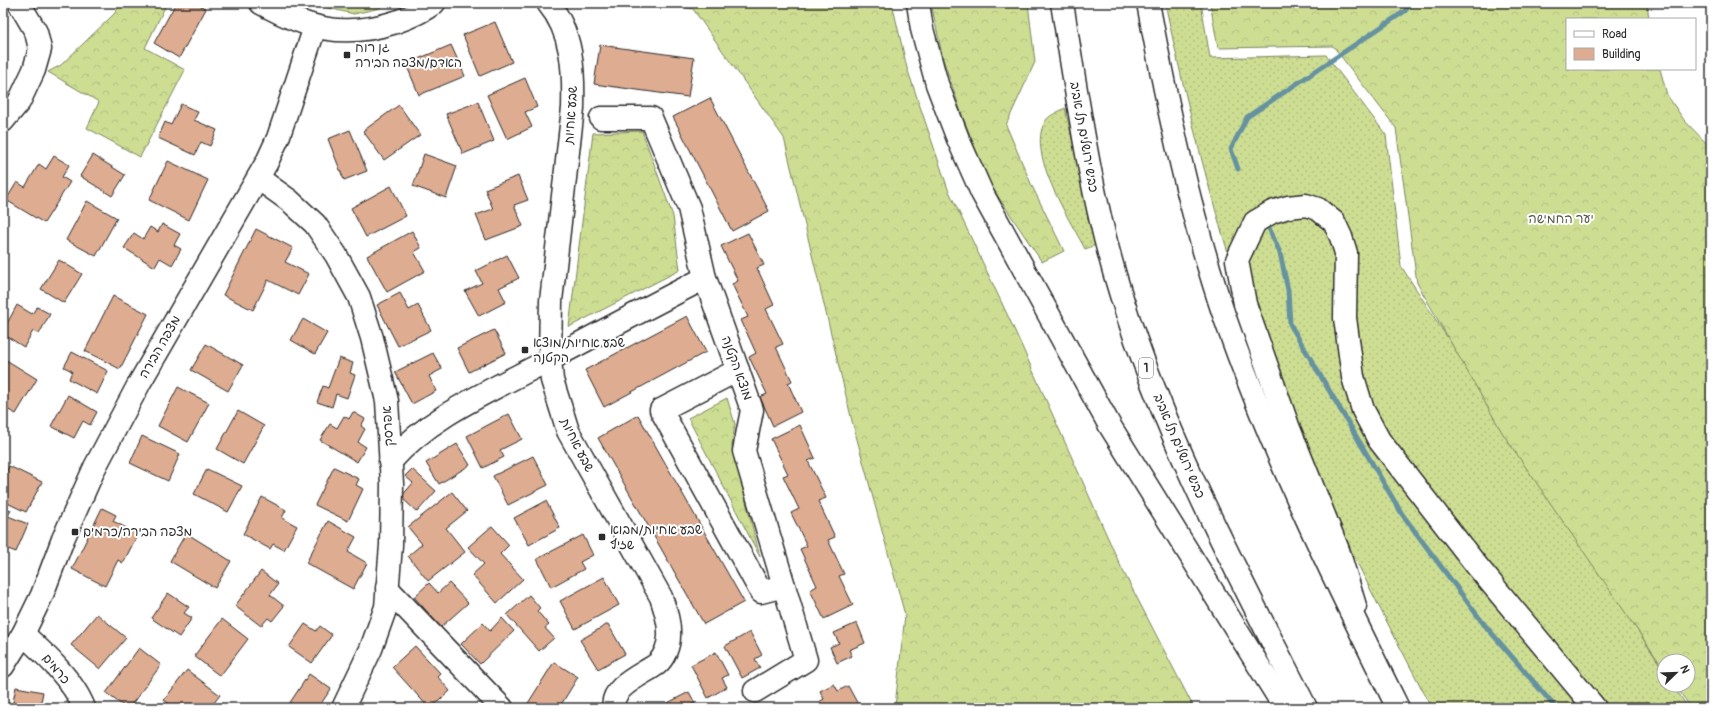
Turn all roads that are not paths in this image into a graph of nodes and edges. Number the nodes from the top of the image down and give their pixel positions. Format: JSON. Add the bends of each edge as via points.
{"nodes":[{"id":1,"x":15,"y":3,"type":"edge"},
{"id":2,"x":19,"y":3,"type":"edge"},
{"id":3,"x":261,"y":3,"type":"edge"},
{"id":4,"x":417,"y":3,"type":"edge"},
{"id":5,"x":434,"y":3,"type":"edge"},
{"id":6,"x":548,"y":3,"type":"edge"},
{"id":7,"x":918,"y":3,"type":"edge"},
{"id":8,"x":1062,"y":3,"type":"edge"},
{"id":9,"x":1148,"y":3,"type":"edge"},
{"id":10,"x":3,"y":12,"type":"edge"},
{"id":11,"x":391,"y":23,"type":"junction"},
{"id":12,"x":315,"y":27,"type":"junction"},
{"id":13,"x":600,"y":118,"type":"dead end"},
{"id":14,"x":3,"y":120,"type":"edge"},
{"id":15,"x":258,"y":178,"type":"junction"},
{"id":16,"x":705,"y":278,"type":"junction"},
{"id":17,"x":550,"y":359,"type":"junction"},
{"id":18,"x":738,"y":370,"type":"junction"},
{"id":19,"x":390,"y":462,"type":"junction"},
{"id":20,"x":784,"y":586,"type":"junction"},
{"id":21,"x":388,"y":588,"type":"junction"},
{"id":22,"x":23,"y":634,"type":"junction"},
{"id":23,"x":1368,"y":647,"type":"junction"},
{"id":24,"x":3,"y":666,"type":"edge"},
{"id":25,"x":755,"y":691,"type":"dead end"},
{"id":26,"x":612,"y":707,"type":"edge"},
{"id":27,"x":84,"y":708,"type":"edge"},
{"id":28,"x":343,"y":708,"type":"edge"},
{"id":29,"x":502,"y":708,"type":"edge"},
{"id":30,"x":1285,"y":708,"type":"edge"},
{"id":31,"x":1306,"y":708,"type":"edge"},
{"id":32,"x":1398,"y":708,"type":"edge"},
{"id":33,"x":1595,"y":708,"type":"edge"}],
"edges":[{"from":1,"to":10,"type":"main road"},
{"from":2,"to":14,"type":"main road","via":[[36,32],[40,49],[34,70],[19,102]]},
{"from":3,"to":12,"type":"main road","via":[[284,16]]},
{"from":4,"to":11,"type":"main road","via":[[404,17]]},
{"from":5,"to":11,"type":"main road","via":[[419,13]]},
{"from":6,"to":17,"type":"main road","name":"שבע אחיות","via":[[563,25],[574,76],[573,108],[551,301]]},
{"from":7,"to":30,"type":"main road","via":[[922,29],[937,84],[982,194],[1110,426]]},
{"from":8,"to":31,"type":"main road","name":"כביש ירושלים תל אביב","number":"1","via":[[1086,156],[1110,258],[1135,339],[1202,500]]},
{"from":9,"to":23,"type":"main road","via":[[1186,183],[1225,318],[1279,457]]},
{"from":11,"to":12,"type":"main road","via":[[350,31]]},
{"from":12,"to":15,"type":"main road","name":"מצפה הבירה","via":[[278,138]]},
{"from":13,"to":16,"type":"main road","name":"מוצא הקטנה","via":[[651,118],[689,208]]},
{"from":15,"to":19,"type":"main road","name":"אפרסק","via":[[290,201],[315,224],[359,297],[387,401]]},
{"from":15,"to":22,"type":"main road","name":"מצפה הבירה","via":[[140,382],[95,467],[63,539],[42,595]]},
{"from":16,"to":17,"type":"main road"},
{"from":16,"to":18,"type":"main road","name":"מוצא הקטנה"},
{"from":17,"to":19,"type":"main road","via":[[472,400],[427,428],[405,445]]},
{"from":17,"to":26,"type":"main road","name":"שבע אחיות","via":[[552,380],[568,431],[661,597],[669,621],[670,638],[665,654],[658,663],[625,685],[616,694]]},
{"from":18,"to":20,"type":"main road","name":"מוצא הקטנה","via":[[752,410],[744,451]]},
{"from":18,"to":20,"type":"main road","via":[[661,410],[760,592]]},
{"from":19,"to":21,"type":"main road","name":"אפרסק","via":[[391,545]]},
{"from":20,"to":25,"type":"main road","name":"מוצא הקטנה","via":[[806,660]]},
{"from":21,"to":28,"type":"main road","name":"אפרסק","via":[[386,606],[371,648]]},
{"from":21,"to":29,"type":"main road"},
{"from":22,"to":24,"type":"main road","name":"מצפה הבירה"},
{"from":22,"to":27,"type":"main road","name":"כרמים","via":[[65,677]]},
{"from":23,"to":32,"type":"main road"},
{"from":23,"to":33,"type":"main road","via":[[1338,550],[1288,426],[1245,304],[1237,260],[1255,222],[1272,212],[1288,207],[1306,205],[1318,209],[1334,222],[1341,238],[1346,253],[1345,318],[1353,377],[1363,410],[1379,440],[1477,566]]}]}
